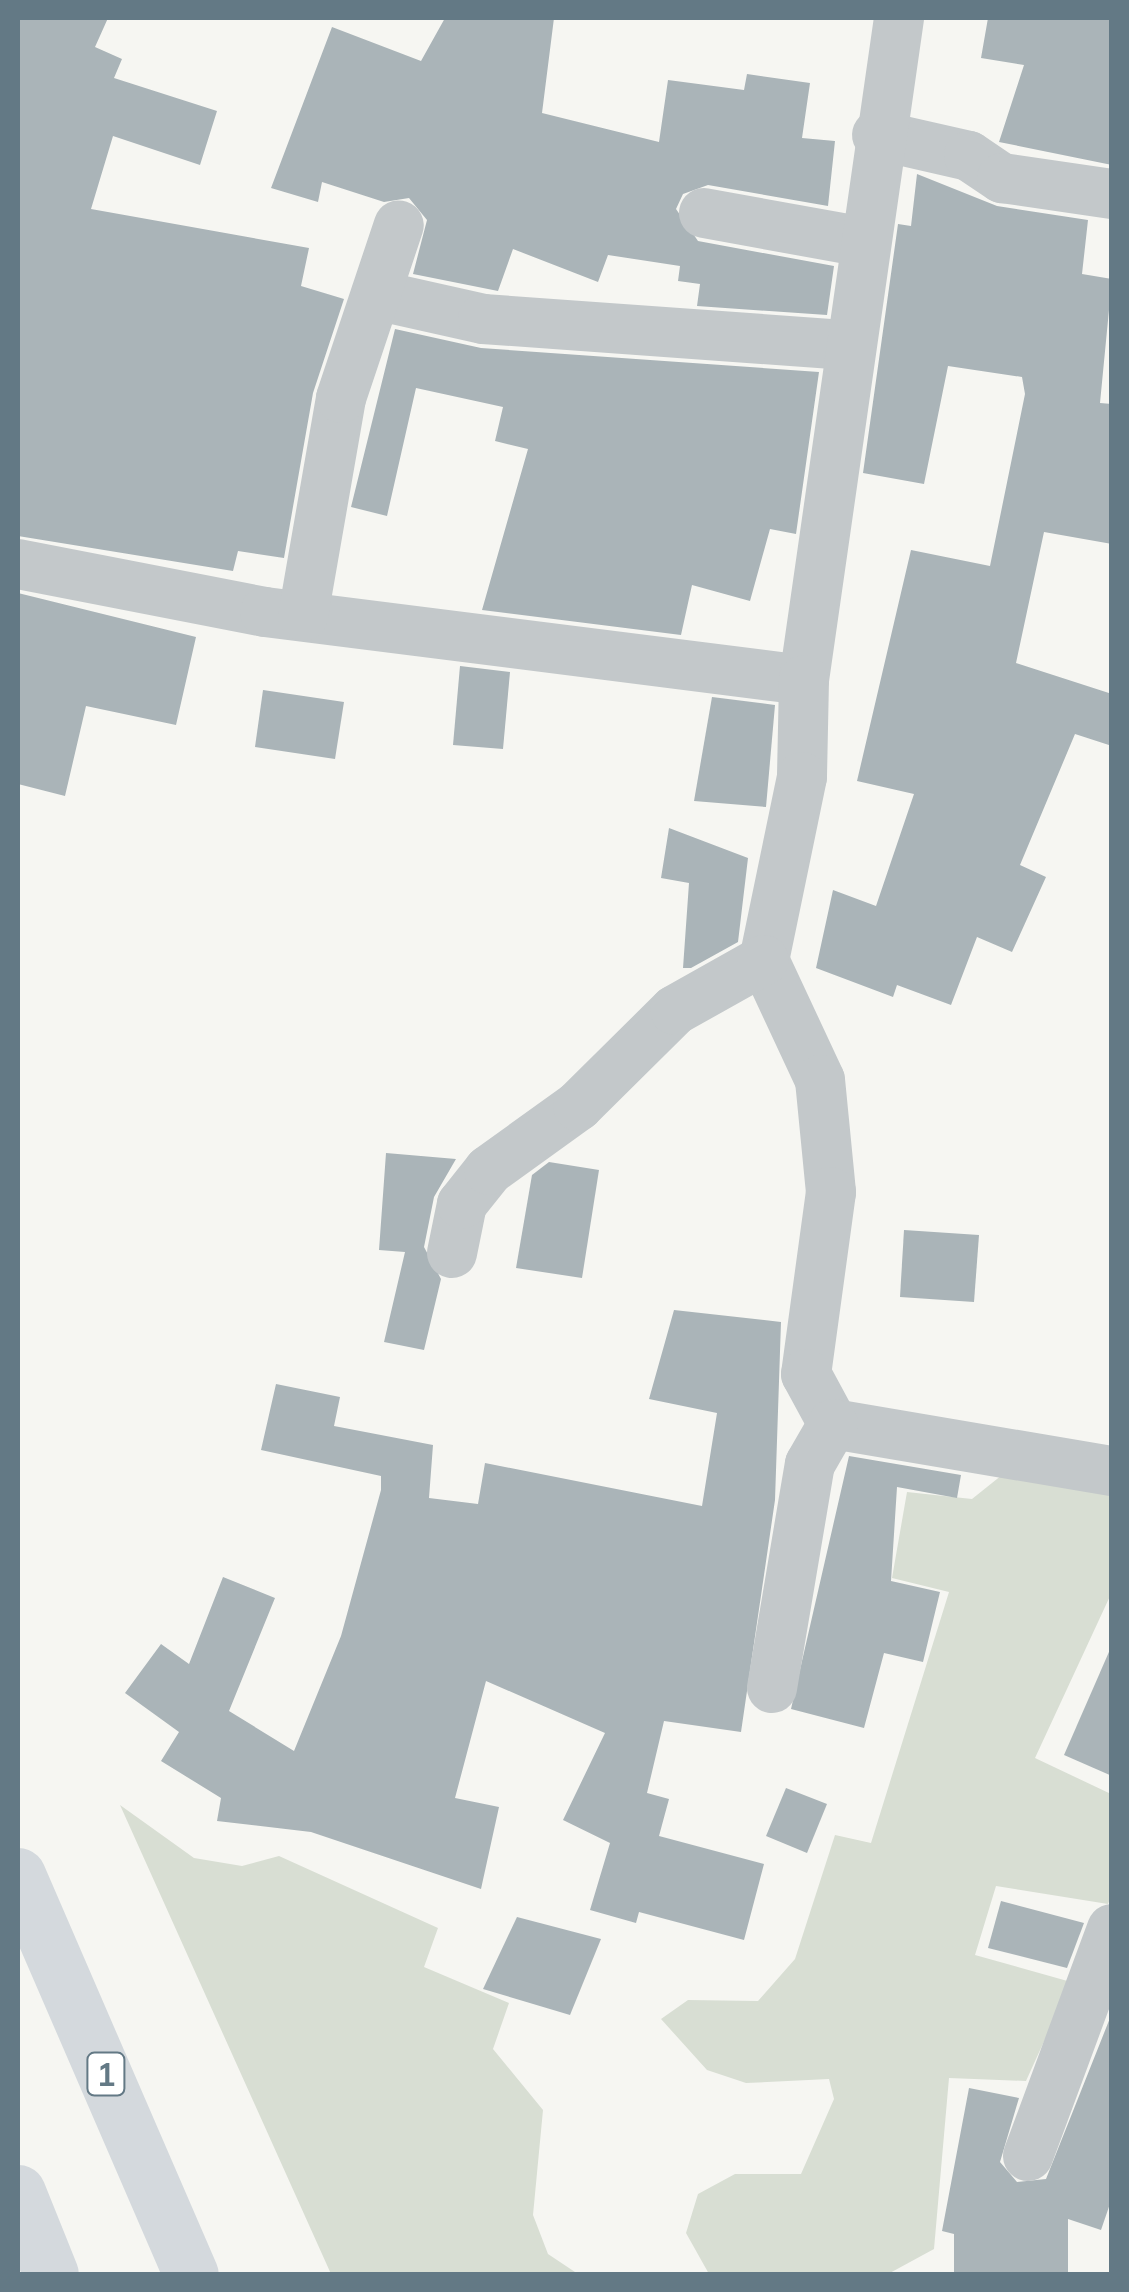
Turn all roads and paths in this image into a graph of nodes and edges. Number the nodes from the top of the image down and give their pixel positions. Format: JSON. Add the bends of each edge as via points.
{"nodes":[{"id":1,"x":899,"y":18,"type":"edge"},
{"id":2,"x":877,"y":135,"type":"junction"},
{"id":3,"x":1112,"y":194,"type":"edge"},
{"id":4,"x":704,"y":213,"type":"dead end"},
{"id":5,"x":400,"y":224,"type":"dead end"},
{"id":6,"x":863,"y":242,"type":"junction"},
{"id":7,"x":376,"y":295,"type":"junction"},
{"id":8,"x":847,"y":345,"type":"junction"},
{"id":9,"x":18,"y":564,"type":"edge"},
{"id":10,"x":303,"y":616,"type":"junction"},
{"id":11,"x":804,"y":680,"type":"junction"},
{"id":12,"x":764,"y":960,"type":"junction"},
{"id":13,"x":452,"y":1253,"type":"dead end"},
{"id":14,"x":833,"y":1424,"type":"junction"},
{"id":15,"x":1098,"y":1466,"type":"edge"},
{"id":16,"x":772,"y":1688,"type":"dead end"},
{"id":17,"x":18,"y":1875,"type":"edge"},
{"id":18,"x":1112,"y":1929,"type":"edge"},
{"id":19,"x":1028,"y":2156,"type":"dead end"},
{"id":20,"x":18,"y":2192,"type":"edge"},
{"id":21,"x":51,"y":2274,"type":"edge"},
{"id":22,"x":191,"y":2274,"type":"edge"}],
"edges":[{"from":1,"to":2,"type":"street"},
{"from":2,"to":3,"type":"street","via":[[969,156],[1002,178]]},
{"from":2,"to":6,"type":"street"},
{"from":4,"to":6,"type":"street"},
{"from":5,"to":7,"type":"street"},
{"from":6,"to":8,"type":"street"},
{"from":7,"to":8,"type":"street","via":[[482,318]]},
{"from":7,"to":10,"type":"street","via":[[341,398]]},
{"from":8,"to":11,"type":"street","via":[[820,616]]},
{"from":9,"to":10,"type":"street"},
{"from":10,"to":11,"type":"street"},
{"from":11,"to":12,"type":"street","via":[[802,777]]},
{"from":12,"to":13,"type":"street","via":[[675,1010],[578,1106],[490,1170],[462,1204]]},
{"from":12,"to":14,"type":"street","via":[[820,1080],[830,1192],[806,1374]]},
{"from":14,"to":15,"type":"street"},
{"from":14,"to":16,"type":"street","via":[[810,1464]]},
{"from":17,"to":22,"type":"highway","number":"1"},
{"from":18,"to":19,"type":"street"},
{"from":20,"to":21,"type":"highway"}]}
